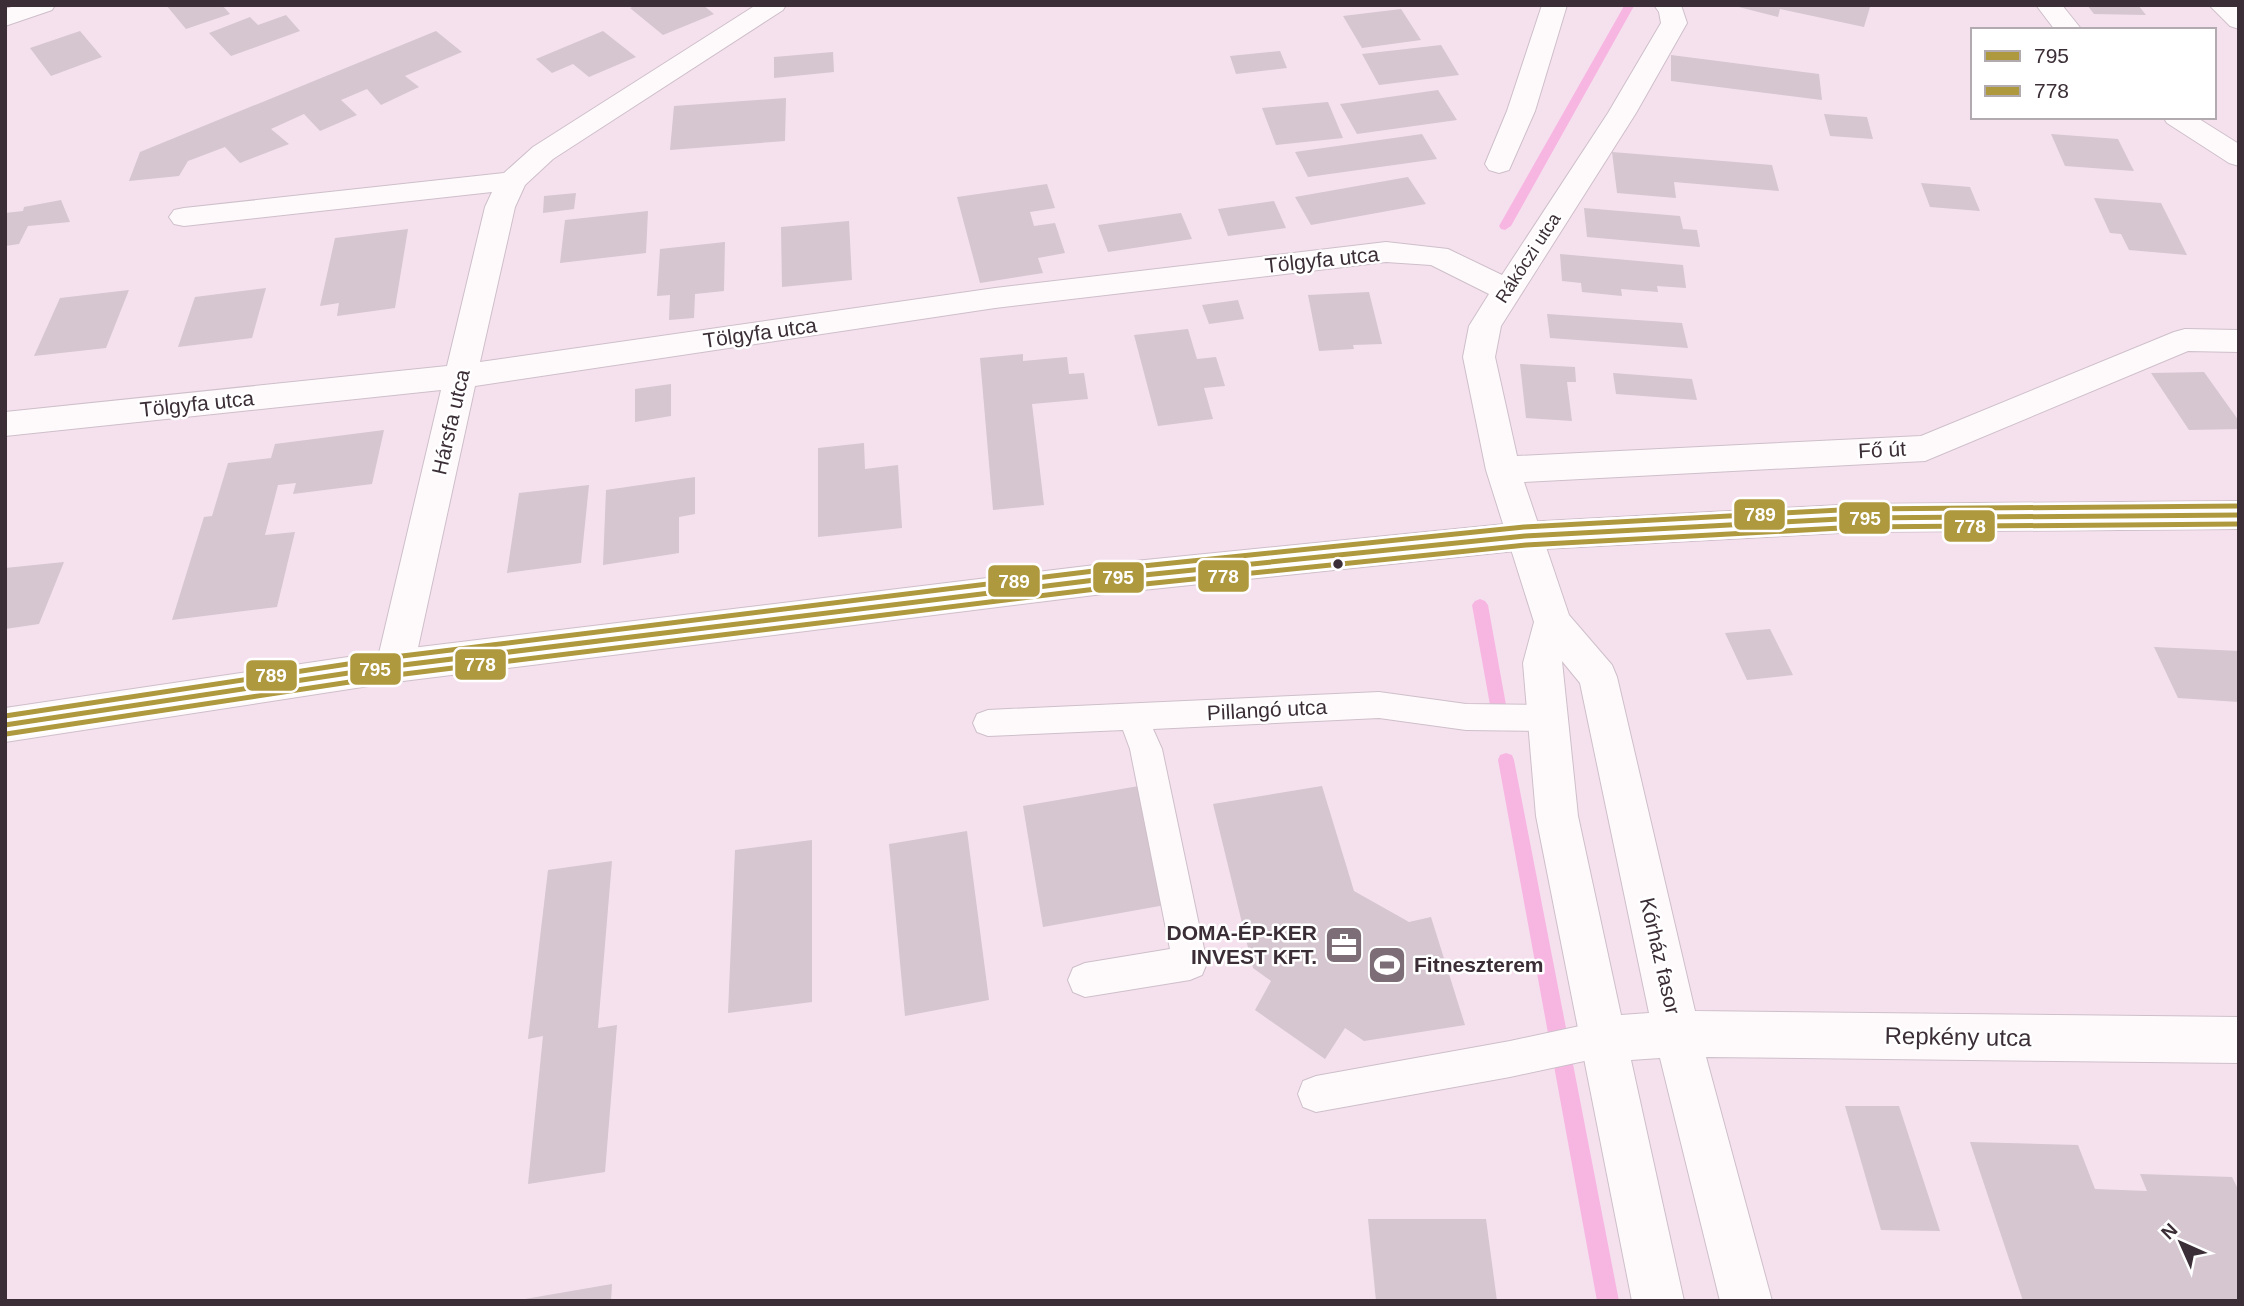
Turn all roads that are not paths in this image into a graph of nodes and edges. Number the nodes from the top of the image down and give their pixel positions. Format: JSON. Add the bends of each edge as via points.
{"nodes":[{"id":1,"x":43,"y":5,"type":"edge"},
{"id":2,"x":774,"y":5,"type":"edge"},
{"id":3,"x":1555,"y":5,"type":"edge"},
{"id":4,"x":1667,"y":5,"type":"edge"},
{"id":5,"x":2048,"y":5,"type":"edge"},
{"id":6,"x":2221,"y":5,"type":"edge"},
{"id":7,"x":5,"y":18,"type":"edge"},
{"id":8,"x":2239,"y":21,"type":"edge"},
{"id":9,"x":2067,"y":28,"type":"edge"},
{"id":10,"x":2179,"y":119,"type":"edge"},
{"id":11,"x":2239,"y":157,"type":"edge"},
{"id":12,"x":1499,"y":164,"type":"dead end"},
{"id":13,"x":512,"y":181,"type":"junction"},
{"id":14,"x":184,"y":217,"type":"dead end"},
{"id":15,"x":1506,"y":290,"type":"junction"},
{"id":16,"x":2239,"y":341,"type":"edge"},
{"id":17,"x":462,"y":376,"type":"junction"},
{"id":18,"x":5,"y":424,"type":"edge"},
{"id":19,"x":1503,"y":470,"type":"junction"},
{"id":20,"x":2239,"y":515,"type":"edge"},
{"id":21,"x":1525,"y":536,"type":"junction"},
{"id":22,"x":1553,"y":622,"type":"junction"},
{"id":23,"x":395,"y":666,"type":"junction"},
{"id":24,"x":1133,"y":716,"type":"junction"},
{"id":25,"x":1546,"y":718,"type":"junction"},
{"id":26,"x":988,"y":723,"type":"dead end"},
{"id":27,"x":5,"y":725,"type":"edge"},
{"id":28,"x":1086,"y":980,"type":"dead end"},
{"id":29,"x":1677,"y":1034,"type":"junction"},
{"id":30,"x":2239,"y":1040,"type":"edge"},
{"id":31,"x":1592,"y":1041,"type":"junction"},
{"id":32,"x":1315,"y":1094,"type":"dead end"},
{"id":33,"x":1658,"y":1301,"type":"edge"},
{"id":34,"x":1745,"y":1301,"type":"edge"}],
"edges":[{"from":1,"to":7,"type":"street"},
{"from":2,"to":13,"type":"street","name":"Hársfa utca","via":[[543,153]]},
{"from":3,"to":12,"type":"street"},
{"from":4,"to":15,"type":"street","name":"Rákóczi utca","via":[[1674,23],[1622,113]]},
{"from":5,"to":9,"type":"street"},
{"from":6,"to":8,"type":"street"},
{"from":10,"to":11,"type":"street"},
{"from":13,"to":14,"type":"street"},
{"from":13,"to":17,"type":"street","name":"Hársfa utca","via":[[500,207]]},
{"from":15,"to":17,"type":"street","name":"Tölgyfa utca","via":[[1437,256],[1386,252],[995,298]]},
{"from":15,"to":19,"type":"street","name":"Rákóczi utca","via":[[1485,326],[1479,357]]},
{"from":16,"to":19,"type":"street","name":"Fő út","via":[[2185,340],[1925,448]]},
{"from":17,"to":18,"type":"street","name":"Tölgyfa utca"},
{"from":17,"to":23,"type":"street","name":"Hársfa utca"},
{"from":19,"to":21,"type":"street","name":"Rákóczi utca"},
{"from":20,"to":21,"type":"street","via":[[1859,518]]},
{"from":21,"to":22,"type":"street","name":"Kórház fasor"},
{"from":21,"to":23,"type":"street","via":[[1094,580]]},
{"from":22,"to":25,"type":"street","via":[[1542,663]]},
{"from":22,"to":29,"type":"street","name":"Kórház fasor","via":[[1598,677]]},
{"from":23,"to":27,"type":"street"},
{"from":24,"to":25,"type":"lane","name":"Pillangó utca","via":[[1379,705],[1466,717]]},
{"from":24,"to":26,"type":"lane","name":"Pillangó utca"},
{"from":24,"to":28,"type":"lane","via":[[1146,749],[1190,963]]},
{"from":25,"to":31,"type":"street"},
{"from":29,"to":30,"type":"street","name":"Repkény utca"},
{"from":29,"to":31,"type":"street","name":"Repkény utca"},
{"from":29,"to":34,"type":"street","name":"Kórház fasor"},
{"from":31,"to":32,"type":"lane"},
{"from":31,"to":33,"type":"street"}]}
